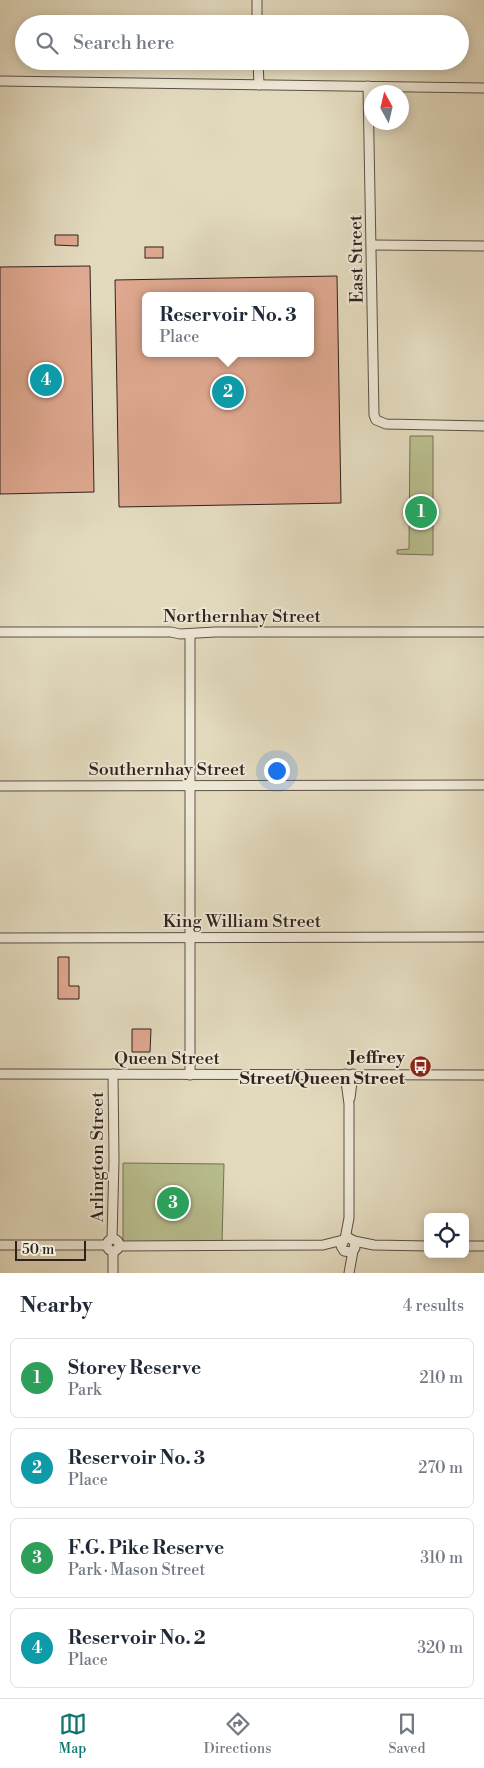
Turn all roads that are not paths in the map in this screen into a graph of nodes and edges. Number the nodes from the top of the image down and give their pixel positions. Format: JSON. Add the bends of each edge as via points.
{"nodes":[{"id":1,"x":257,"y":0,"type":"edge"},
{"id":2,"x":257,"y":15,"type":"edge"},
{"id":3,"x":258,"y":70,"type":"edge"},
{"id":4,"x":0,"y":81,"type":"edge"},
{"id":5,"x":259,"y":85,"type":"junction"},
{"id":6,"x":364,"y":86,"type":"edge"},
{"id":7,"x":409,"y":87,"type":"edge"},
{"id":8,"x":484,"y":88,"type":"edge"},
{"id":9,"x":369,"y":130,"type":"edge"},
{"id":10,"x":372,"y":245,"type":"junction"},
{"id":11,"x":484,"y":246,"type":"edge"},
{"id":12,"x":484,"y":426,"type":"edge"},
{"id":13,"x":0,"y":632,"type":"edge"},
{"id":14,"x":484,"y":632,"type":"edge"},
{"id":15,"x":190,"y":634,"type":"junction"},
{"id":16,"x":190,"y":785,"type":"junction"},
{"id":17,"x":484,"y":785,"type":"edge"},
{"id":18,"x":0,"y":786,"type":"edge"},
{"id":19,"x":190,"y":937,"type":"junction"},
{"id":20,"x":484,"y":937,"type":"edge"},
{"id":21,"x":0,"y":938,"type":"edge"},
{"id":22,"x":0,"y":1074,"type":"edge"},
{"id":23,"x":113,"y":1074,"type":"junction"},
{"id":24,"x":349,"y":1074,"type":"junction"},
{"id":25,"x":190,"y":1075,"type":"junction"},
{"id":26,"x":484,"y":1075,"type":"edge"},
{"id":27,"x":0,"y":1244,"type":"edge"},
{"id":28,"x":349,"y":1245,"type":"junction"},
{"id":29,"x":113,"y":1246,"type":"junction"},
{"id":30,"x":424,"y":1246,"type":"edge"},
{"id":31,"x":469,"y":1246,"type":"edge"},
{"id":32,"x":484,"y":1246,"type":"edge"},
{"id":33,"x":349,"y":1272,"type":"edge"},
{"id":34,"x":112,"y":1273,"type":"edge"}],
"edges":[{"from":1,"to":2,"type":"street"},
{"from":3,"to":5,"type":"street"},
{"from":4,"to":5,"type":"street"},
{"from":5,"to":6,"type":"street"},
{"from":7,"to":8,"type":"street"},
{"from":9,"to":10,"type":"street","name":"East Street"},
{"from":10,"to":11,"type":"street"},
{"from":10,"to":12,"type":"street","name":"East Street","via":[[376,420],[386,424]]},
{"from":13,"to":15,"type":"street","name":"Northernhay Street"},
{"from":14,"to":15,"type":"street","name":"Northernhay Street"},
{"from":15,"to":16,"type":"street"},
{"from":16,"to":17,"type":"street","name":"Southernhay Street"},
{"from":16,"to":18,"type":"street","name":"Southernhay Street"},
{"from":16,"to":19,"type":"street"},
{"from":19,"to":20,"type":"street","name":"King William Street"},
{"from":19,"to":21,"type":"street","name":"King William Street"},
{"from":19,"to":25,"type":"street"},
{"from":22,"to":23,"type":"street","name":"Queen Street"},
{"from":23,"to":25,"type":"street","name":"Queen Street"},
{"from":23,"to":29,"type":"street","name":"Arlington Street"},
{"from":24,"to":25,"type":"street","name":"Queen Street"},
{"from":24,"to":26,"type":"street","name":"Queen Street"},
{"from":24,"to":28,"type":"street"},
{"from":27,"to":29,"type":"street"},
{"from":28,"to":29,"type":"street"},
{"from":28,"to":30,"type":"street"},
{"from":28,"to":33,"type":"street"},
{"from":29,"to":34,"type":"street","name":"Arlington Street"},
{"from":31,"to":32,"type":"street"}]}
